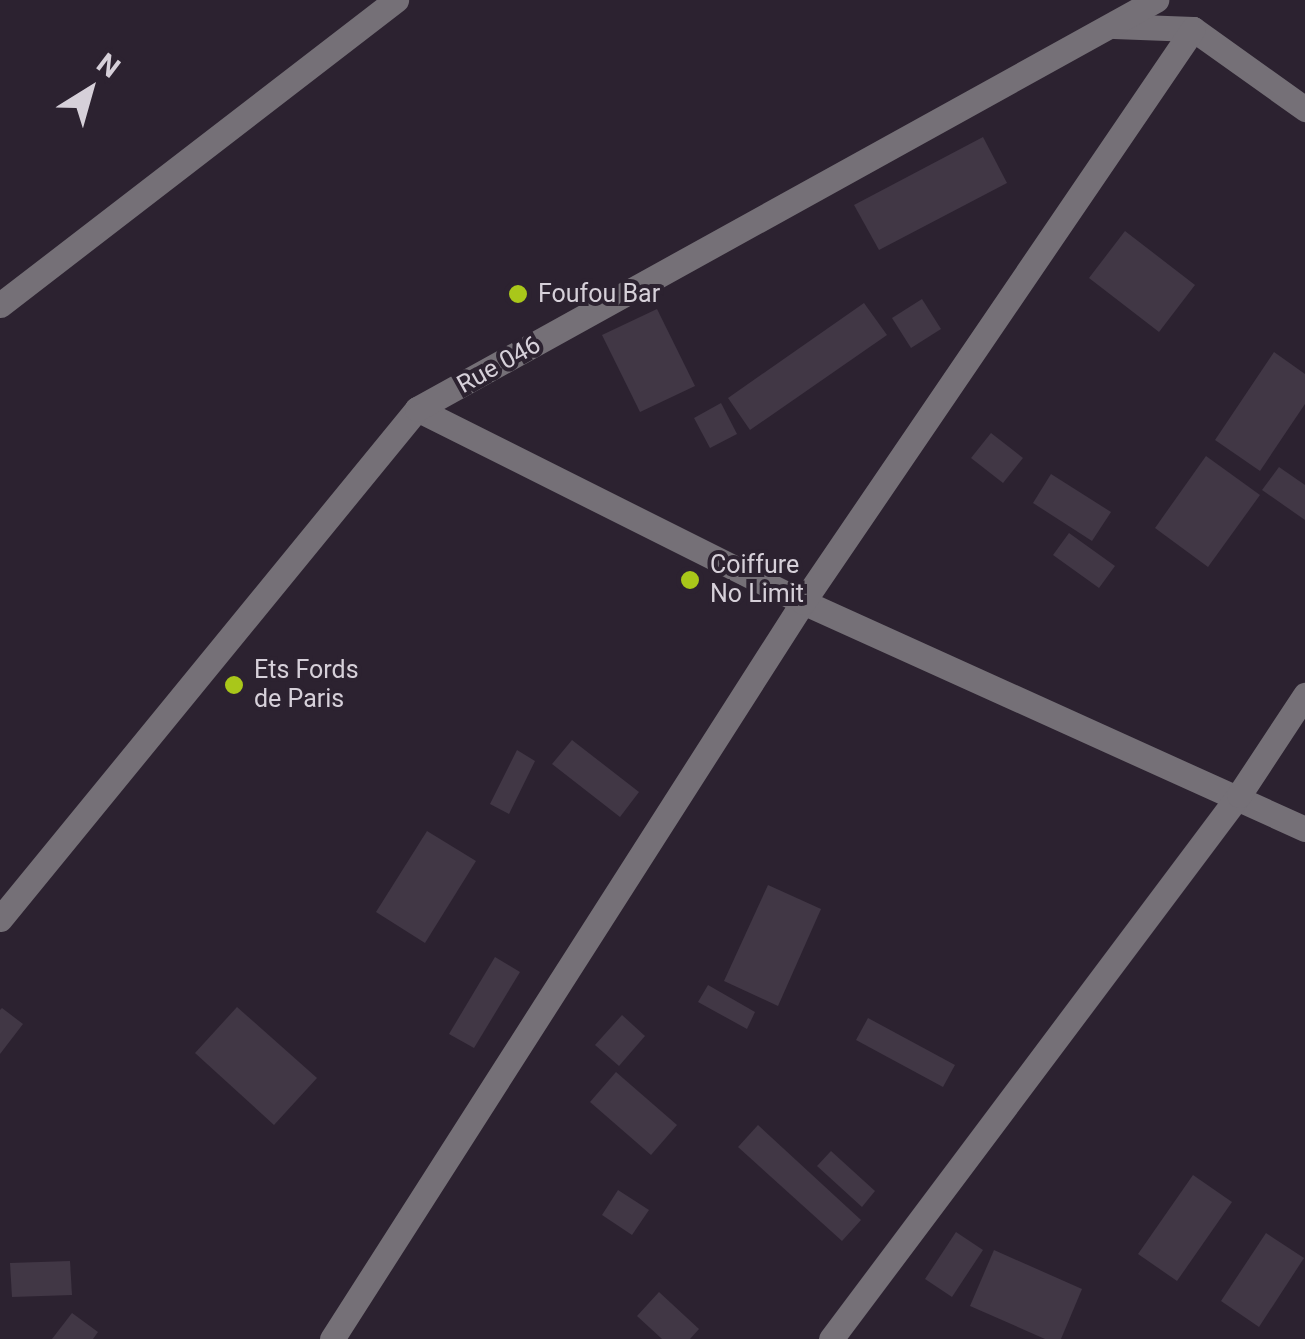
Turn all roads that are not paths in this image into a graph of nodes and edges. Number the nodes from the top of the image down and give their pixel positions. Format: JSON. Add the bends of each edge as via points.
{"nodes":[{"id":1,"x":1156,"y":0,"type":"edge"},
{"id":2,"x":391,"y":1,"type":"edge"},
{"id":3,"x":1114,"y":26,"type":"junction"},
{"id":4,"x":1193,"y":28,"type":"junction"},
{"id":5,"x":1305,"y":108,"type":"edge"},
{"id":6,"x":0,"y":305,"type":"edge"},
{"id":7,"x":417,"y":410,"type":"junction"},
{"id":8,"x":803,"y":602,"type":"junction"},
{"id":9,"x":1305,"y":695,"type":"edge"},
{"id":10,"x":1240,"y":796,"type":"junction"},
{"id":11,"x":1305,"y":829,"type":"edge"},
{"id":12,"x":0,"y":920,"type":"edge"},
{"id":13,"x":332,"y":1339,"type":"edge"},
{"id":14,"x":831,"y":1339,"type":"edge"}],
"edges":[{"from":1,"to":3,"type":"street","name":"Rue 046"},
{"from":2,"to":6,"type":"street"},
{"from":3,"to":4,"type":"street"},
{"from":3,"to":7,"type":"street","name":"Rue 046"},
{"from":4,"to":5,"type":"street"},
{"from":4,"to":8,"type":"street"},
{"from":7,"to":8,"type":"street"},
{"from":7,"to":12,"type":"street","name":"Rue 046"},
{"from":8,"to":10,"type":"street"},
{"from":8,"to":13,"type":"street"},
{"from":9,"to":10,"type":"street"},
{"from":10,"to":11,"type":"street"},
{"from":10,"to":14,"type":"street"}]}
